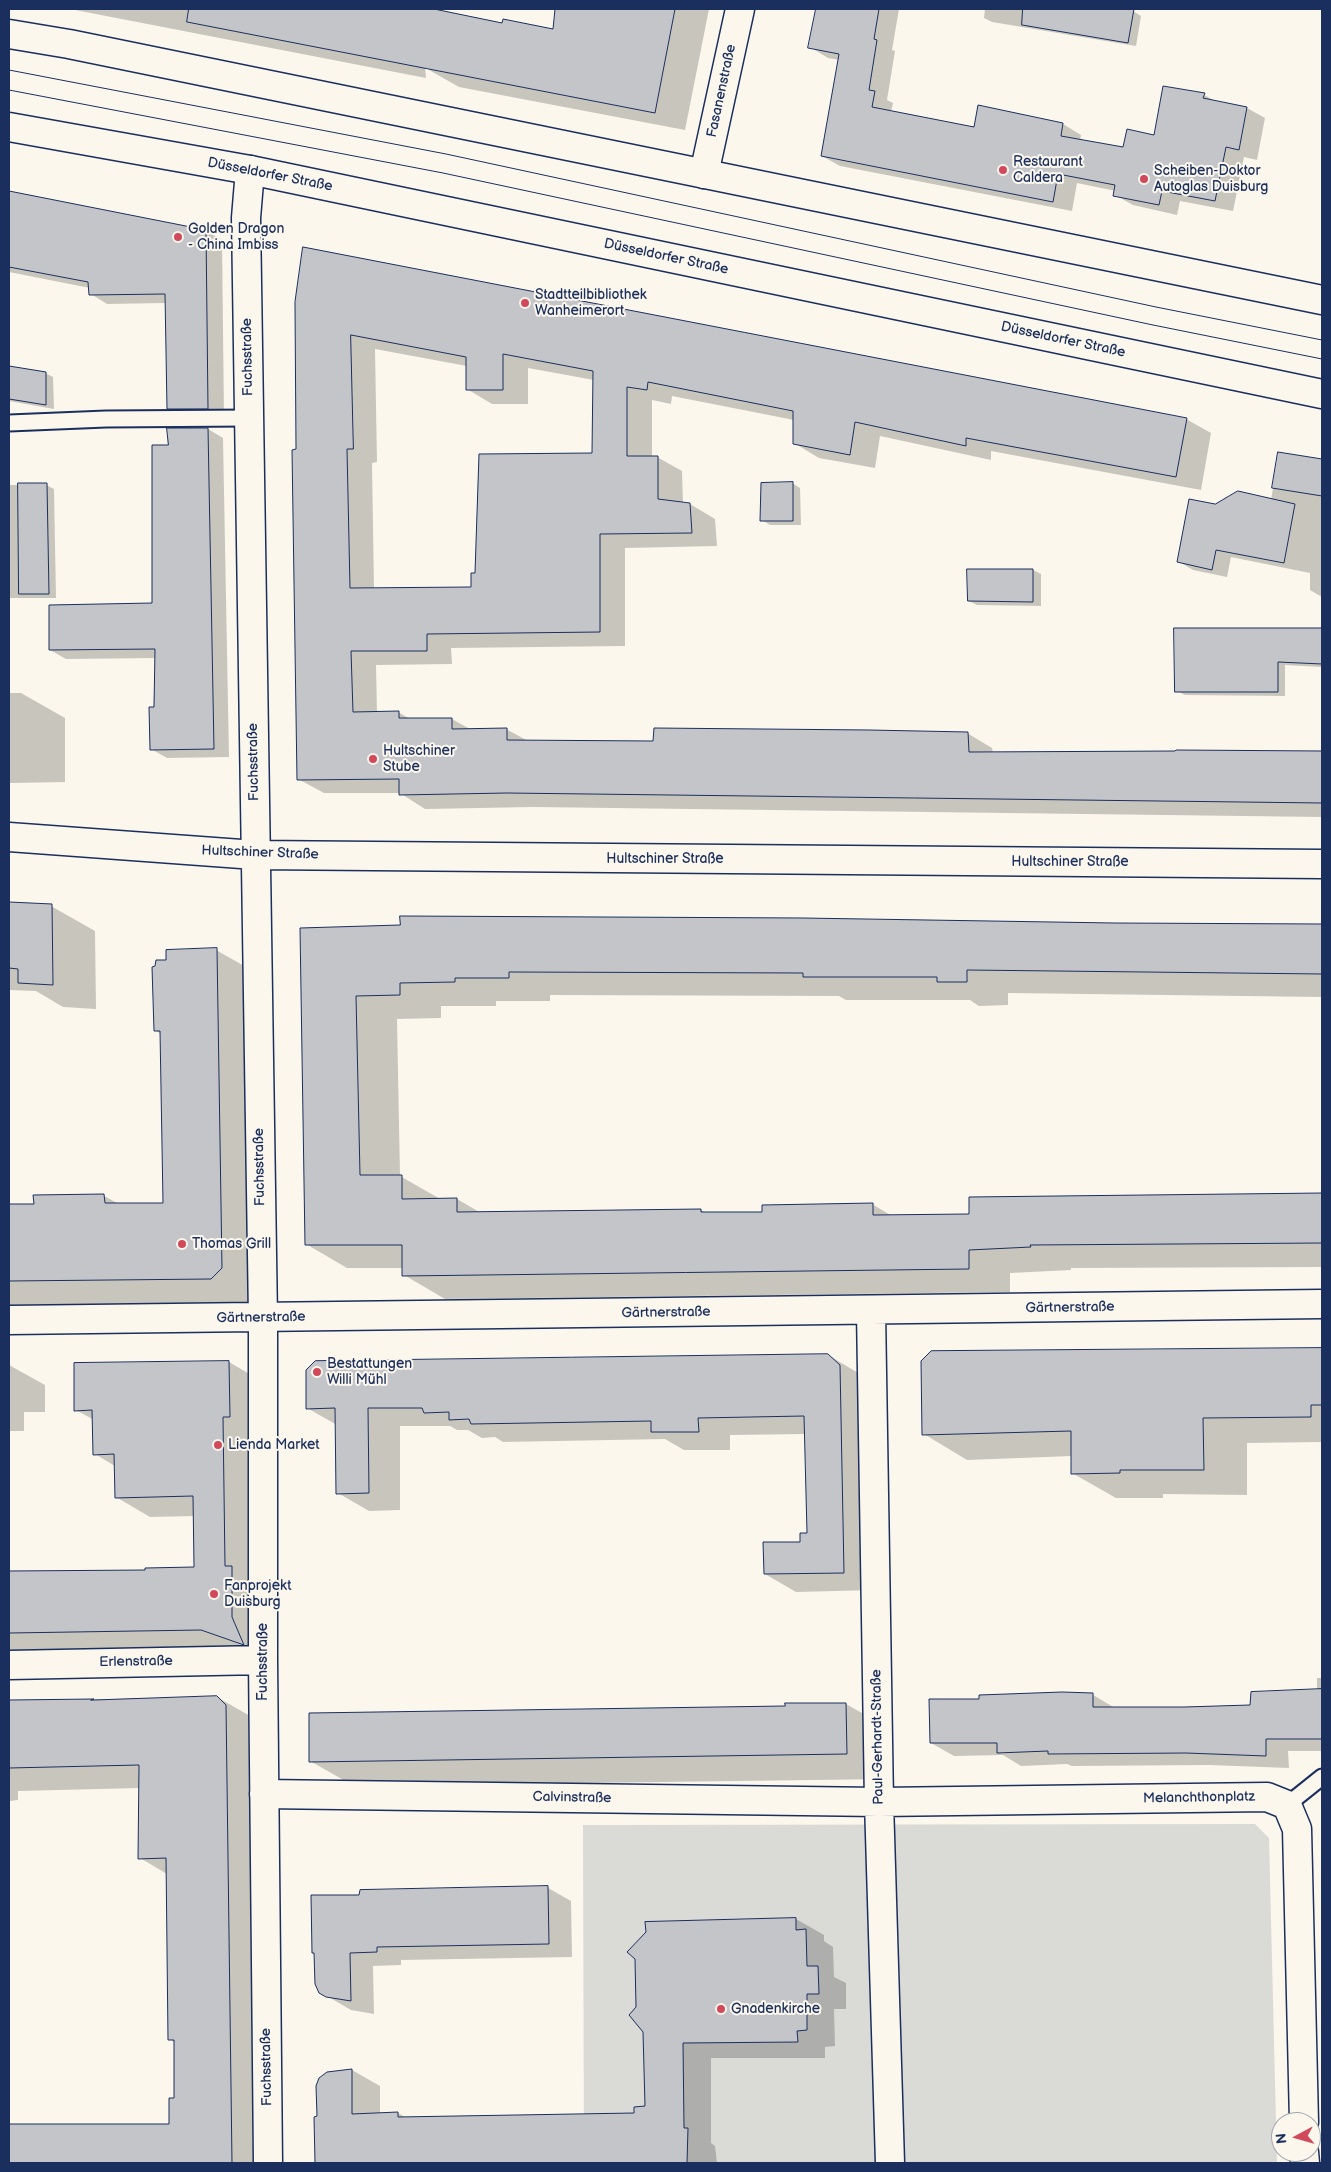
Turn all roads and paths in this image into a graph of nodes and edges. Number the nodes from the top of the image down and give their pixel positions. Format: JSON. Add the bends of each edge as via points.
{"nodes":[{"id":1,"x":740,"y":9,"type":"edge"},
{"id":2,"x":9,"y":34,"type":"edge"},
{"id":3,"x":9,"y":127,"type":"edge"},
{"id":4,"x":250,"y":170,"type":"junction"},
{"id":5,"x":704,"y":174,"type":"junction"},
{"id":6,"x":1322,"y":300,"type":"edge"},
{"id":7,"x":1322,"y":394,"type":"edge"},
{"id":8,"x":249,"y":418,"type":"junction"},
{"id":9,"x":9,"y":423,"type":"edge"},
{"id":10,"x":9,"y":837,"type":"edge"},
{"id":11,"x":255,"y":855,"type":"junction"},
{"id":12,"x":1322,"y":864,"type":"edge"},
{"id":13,"x":1322,"y":1304,"type":"edge"},
{"id":14,"x":871,"y":1311,"type":"junction"},
{"id":15,"x":263,"y":1318,"type":"junction"},
{"id":16,"x":9,"y":1320,"type":"edge"},
{"id":17,"x":263,"y":1660,"type":"junction"},
{"id":18,"x":9,"y":1665,"type":"edge"},
{"id":19,"x":1322,"y":1777,"type":"edge"},
{"id":20,"x":264,"y":1794,"type":"junction"},
{"id":21,"x":880,"y":1802,"type":"junction"},
{"id":22,"x":1287,"y":1805,"type":"junction"},
{"id":23,"x":1304,"y":2112,"type":"edge"},
{"id":24,"x":268,"y":2163,"type":"edge"},
{"id":25,"x":890,"y":2163,"type":"edge"}],
"edges":[{"from":1,"to":5,"type":"street","name":"Fasanenstraße"},
{"from":2,"to":5,"type":"street"},
{"from":3,"to":4,"type":"street","name":"Düsseldorfer Straße"},
{"from":4,"to":7,"type":"street","name":"Düsseldorfer Straße"},
{"from":4,"to":8,"type":"street","name":"Fuchsstraße","via":[[246,218]]},
{"from":5,"to":6,"type":"street"},
{"from":8,"to":9,"type":"lane"},
{"from":8,"to":11,"type":"street","name":"Fuchsstraße"},
{"from":10,"to":11,"type":"street","name":"Hultschiner Straße"},
{"from":11,"to":12,"type":"street","name":"Hultschiner Straße"},
{"from":11,"to":15,"type":"street","name":"Fuchsstraße"},
{"from":13,"to":14,"type":"street","name":"Gärtnerstraße"},
{"from":14,"to":15,"type":"street","name":"Gärtnerstraße"},
{"from":14,"to":21,"type":"street","name":"Paul-Gerhardt-Straße"},
{"from":15,"to":16,"type":"street","name":"Gärtnerstraße"},
{"from":15,"to":17,"type":"street","name":"Fuchsstraße"},
{"from":17,"to":18,"type":"street","name":"Erlenstraße"},
{"from":17,"to":20,"type":"street","name":"Fuchsstraße"},
{"from":19,"to":22,"type":"lane"},
{"from":20,"to":21,"type":"street","name":"Calvinstraße"},
{"from":20,"to":24,"type":"street","name":"Fuchsstraße"},
{"from":21,"to":22,"type":"street","name":"Melanchthonplatz","via":[[1267,1797]]},
{"from":21,"to":25,"type":"street","name":"Paul-Gerhardt-Straße"},
{"from":22,"to":23,"type":"street","via":[[1297,1829]]}]}
